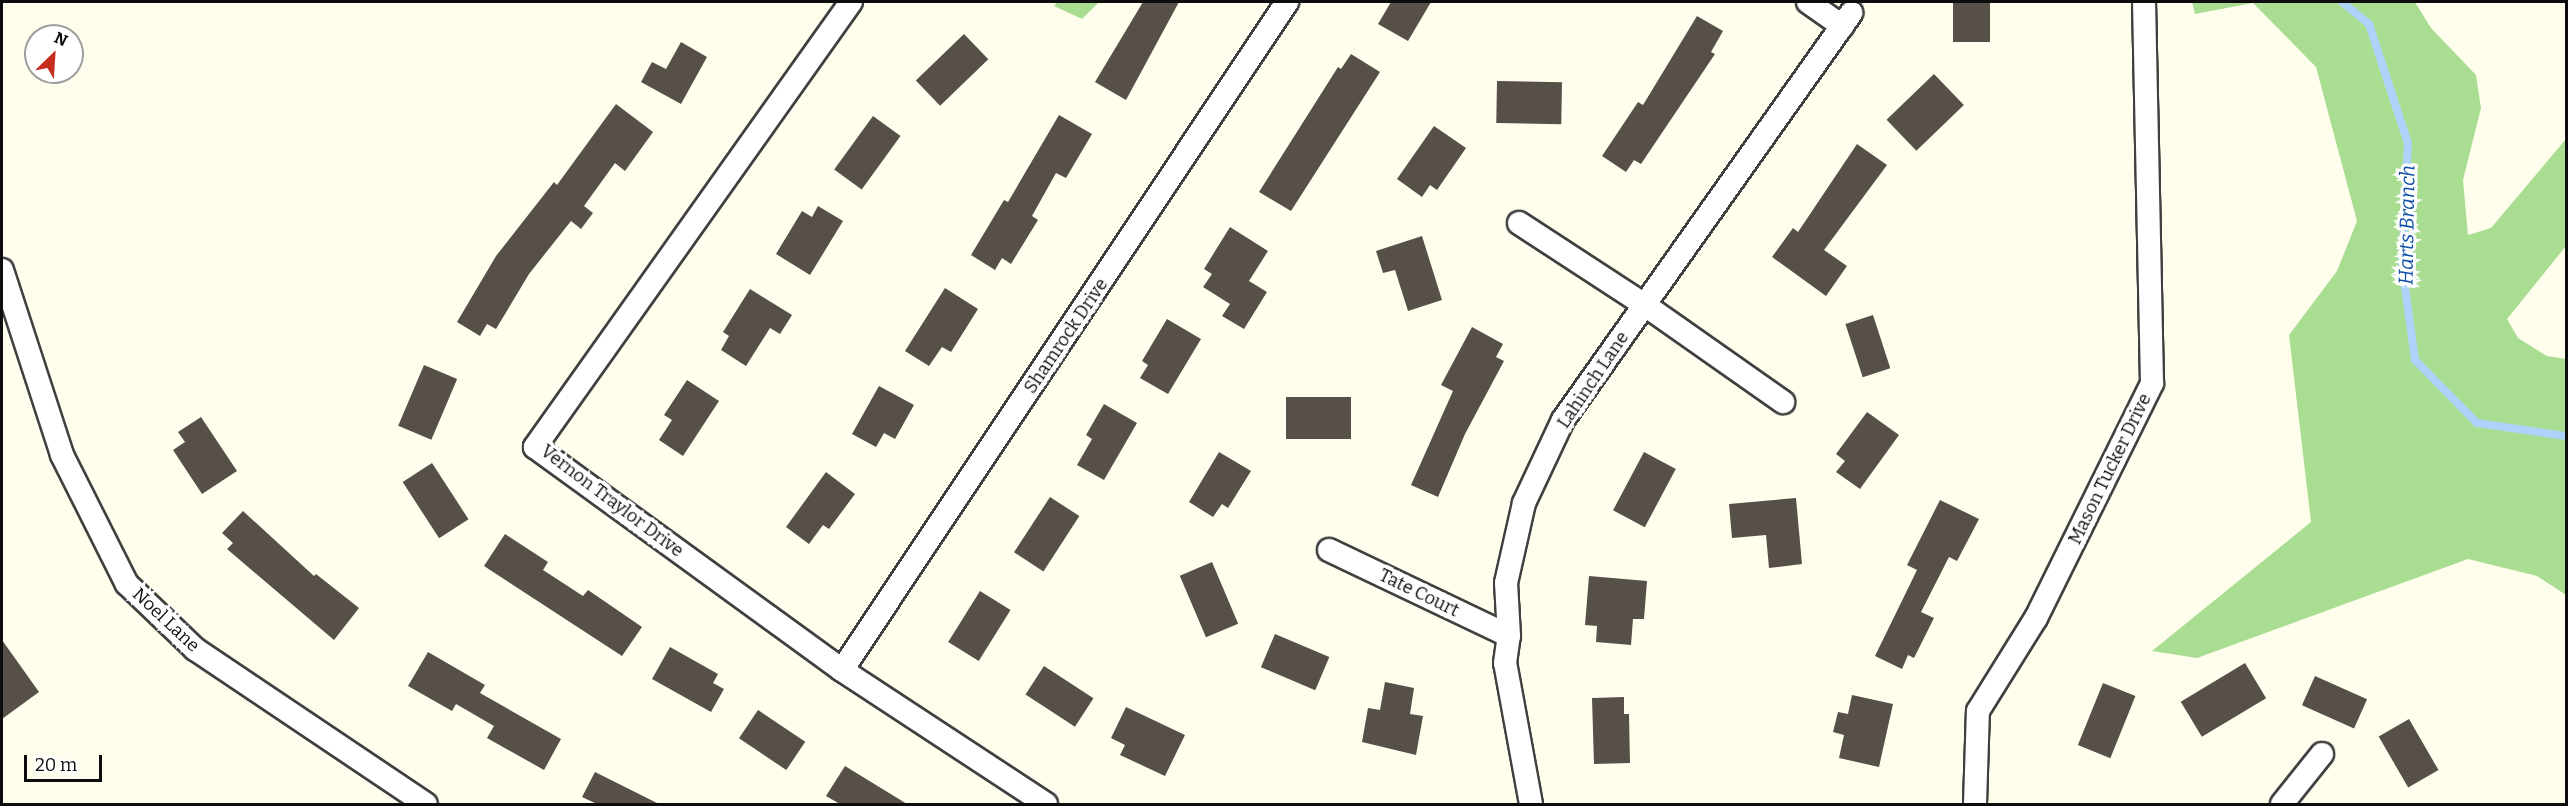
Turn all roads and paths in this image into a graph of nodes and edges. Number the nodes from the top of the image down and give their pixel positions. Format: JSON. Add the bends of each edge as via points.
{"nodes":[{"id":1,"x":851,"y":2,"type":"edge"},
{"id":2,"x":1287,"y":2,"type":"edge"},
{"id":3,"x":1808,"y":2,"type":"edge"},
{"id":4,"x":2144,"y":2,"type":"edge"},
{"id":5,"x":1519,"y":223,"type":"dead end"},
{"id":6,"x":2,"y":270,"type":"edge"},
{"id":7,"x":1645,"y":305,"type":"junction"},
{"id":8,"x":1783,"y":402,"type":"dead end"},
{"id":9,"x":1329,"y":550,"type":"dead end"},
{"id":10,"x":1509,"y":636,"type":"junction"},
{"id":11,"x":842,"y":670,"type":"junction"},
{"id":12,"x":2322,"y":754,"type":"dead end"},
{"id":13,"x":426,"y":804,"type":"edge"},
{"id":14,"x":1046,"y":804,"type":"edge"},
{"id":15,"x":1531,"y":804,"type":"edge"},
{"id":16,"x":1975,"y":804,"type":"edge"},
{"id":17,"x":2282,"y":804,"type":"edge"}],
"edges":[{"from":1,"to":11,"type":"street","name":"Vernon Traylor Drive","via":[[535,447]]},
{"from":2,"to":11,"type":"street","name":"Shamrock Drive"},
{"from":3,"to":7,"type":"street","name":"Lahinch Lane","via":[[1846,20]]},
{"from":4,"to":16,"type":"street","name":"Mason Tucker Drive","via":[[2152,383],[2036,618],[1978,711]]},
{"from":5,"to":7,"type":"street"},
{"from":6,"to":13,"type":"street","name":"Noel Lane","via":[[62,455],[127,584],[195,649]]},
{"from":7,"to":8,"type":"street"},
{"from":7,"to":10,"type":"street","name":"Lahinch Lane","via":[[1563,420],[1524,503],[1506,583]]},
{"from":9,"to":10,"type":"street","name":"Tate Court"},
{"from":10,"to":15,"type":"street","name":"Lahinch Lane","via":[[1505,663]]},
{"from":11,"to":14,"type":"street","name":"Vernon Traylor Drive"},
{"from":12,"to":17,"type":"street"}]}
